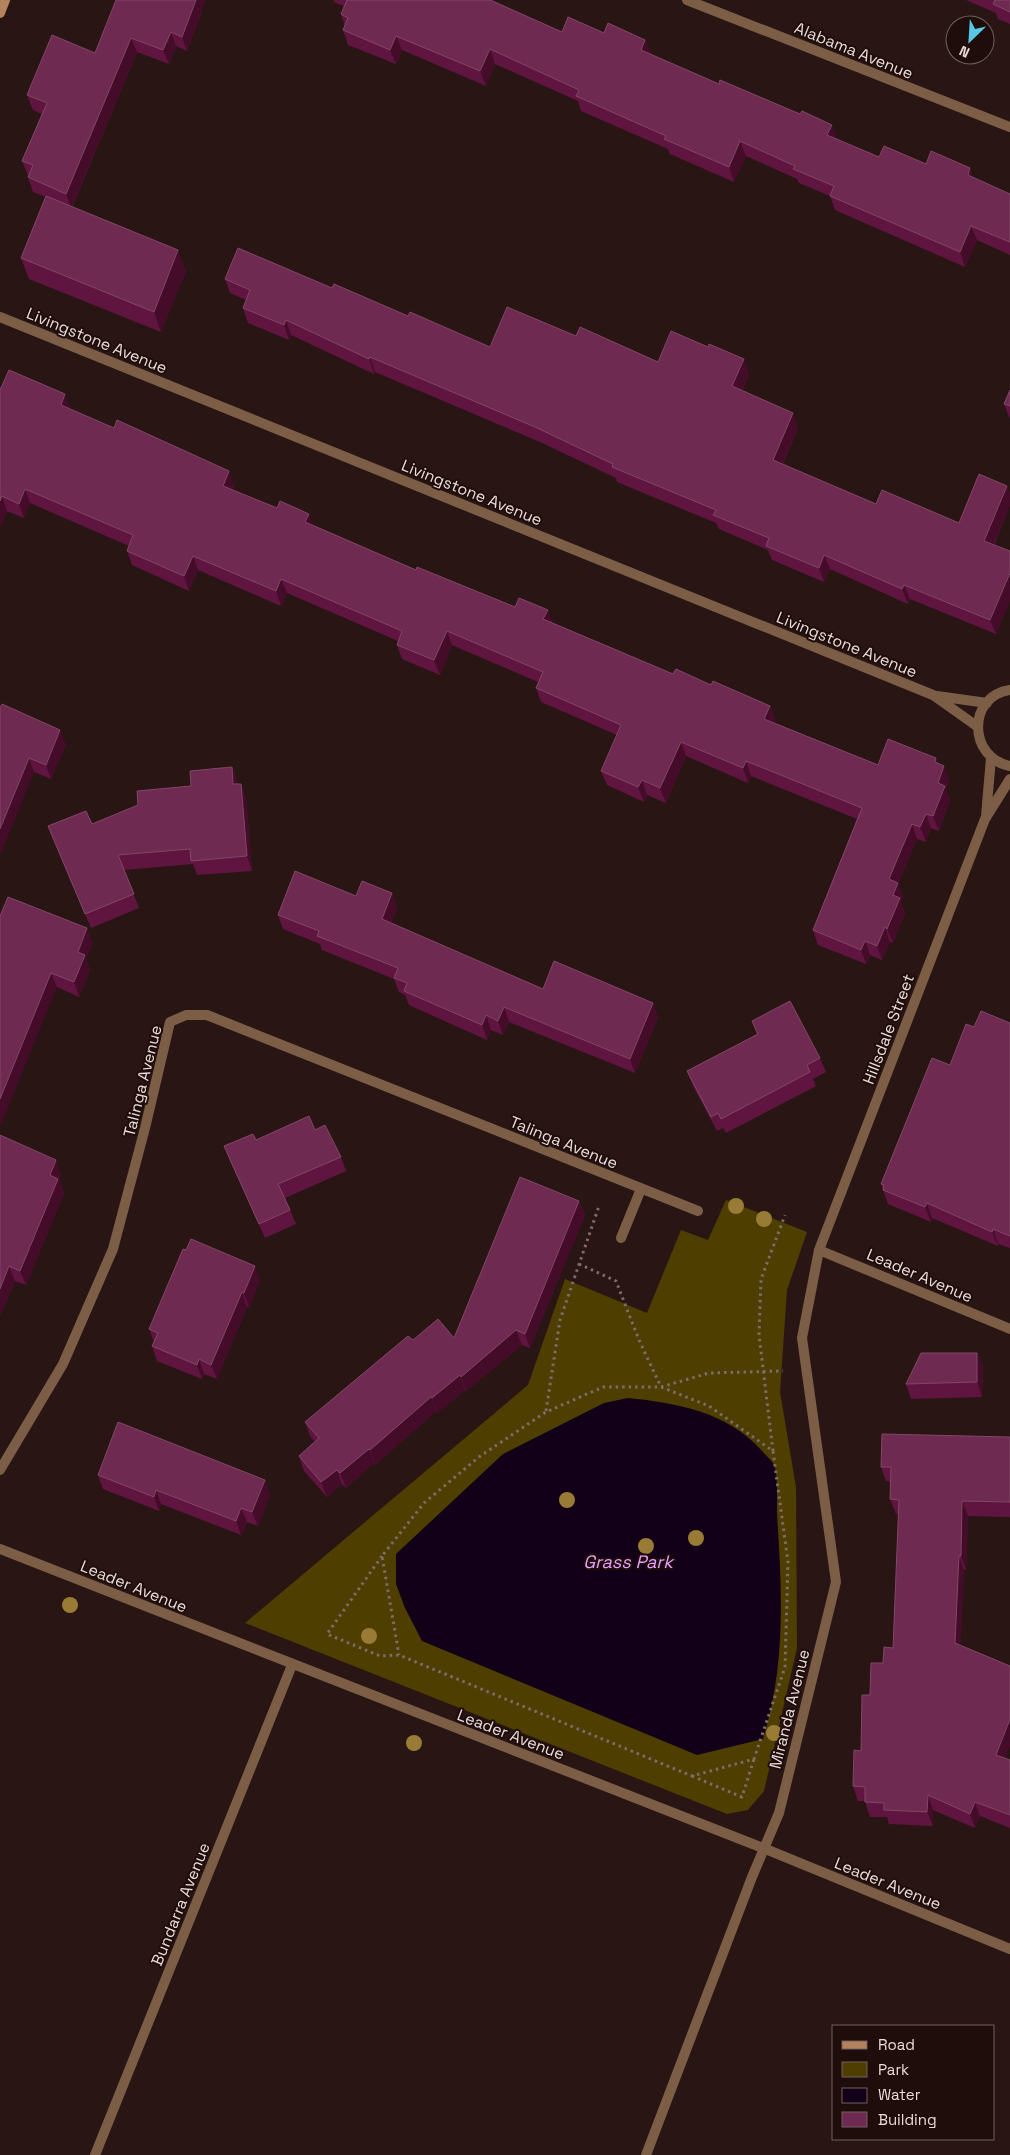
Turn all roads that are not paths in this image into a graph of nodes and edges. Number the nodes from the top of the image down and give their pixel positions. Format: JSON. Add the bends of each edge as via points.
{"nodes":[{"id":1,"x":5,"y":0,"type":"edge"},
{"id":2,"x":687,"y":0,"type":"edge"},
{"id":3,"x":0,"y":13,"type":"edge"},
{"id":4,"x":1010,"y":127,"type":"edge"},
{"id":5,"x":0,"y":317,"type":"edge"},
{"id":6,"x":1010,"y":690,"type":"edge"},
{"id":7,"x":933,"y":695,"type":"junction"},
{"id":8,"x":986,"y":703,"type":"junction"},
{"id":9,"x":978,"y":727,"type":"junction"},
{"id":10,"x":991,"y":758,"type":"junction"},
{"id":11,"x":1010,"y":766,"type":"edge"},
{"id":12,"x":1010,"y":779,"type":"edge"},
{"id":13,"x":986,"y":819,"type":"junction"},
{"id":14,"x":641,"y":1189,"type":"junction"},
{"id":15,"x":698,"y":1211,"type":"dead end"},
{"id":16,"x":621,"y":1238,"type":"dead end"},
{"id":17,"x":819,"y":1250,"type":"junction"},
{"id":18,"x":1010,"y":1329,"type":"edge"},
{"id":19,"x":0,"y":1470,"type":"edge"},
{"id":20,"x":0,"y":1549,"type":"edge"},
{"id":21,"x":292,"y":1665,"type":"junction"},
{"id":22,"x":763,"y":1848,"type":"junction"},
{"id":23,"x":1010,"y":1948,"type":"edge"},
{"id":24,"x":95,"y":2155,"type":"edge"},
{"id":25,"x":646,"y":2155,"type":"edge"}],
"edges":[{"from":1,"to":3,"type":"main road"},
{"from":2,"to":4,"type":"street","name":"Alabama Avenue"},
{"from":5,"to":7,"type":"street","name":"Livingstone Avenue"},
{"from":6,"to":8,"type":"street","via":[[995,695]]},
{"from":7,"to":8,"type":"street","name":"Livingstone Avenue"},
{"from":7,"to":9,"type":"street","name":"Livingstone Avenue"},
{"from":8,"to":9,"type":"street"},
{"from":9,"to":10,"type":"street","via":[[979,738]]},
{"from":10,"to":11,"type":"street"},
{"from":10,"to":13,"type":"street","name":"Hillsdale Street"},
{"from":12,"to":13,"type":"street","name":"Hillsdale Street"},
{"from":13,"to":17,"type":"street","name":"Hillsdale Street"},
{"from":14,"to":15,"type":"street","name":"Talinga Avenue"},
{"from":14,"to":16,"type":"street"},
{"from":14,"to":19,"type":"street","name":"Talinga Avenue","via":[[207,1015],[186,1015],[170,1022],[114,1249],[63,1364]]},
{"from":17,"to":18,"type":"street","name":"Leader Avenue"},
{"from":17,"to":22,"type":"street","name":"Miranda Avenue","via":[[802,1338],[836,1582],[779,1813]]},
{"from":20,"to":21,"type":"street","name":"Leader Avenue"},
{"from":21,"to":22,"type":"street","name":"Leader Avenue"},
{"from":21,"to":24,"type":"street","name":"Bundarra Avenue"},
{"from":22,"to":23,"type":"street","name":"Leader Avenue"},
{"from":22,"to":25,"type":"street","name":"Miranda Avenue"}]}
